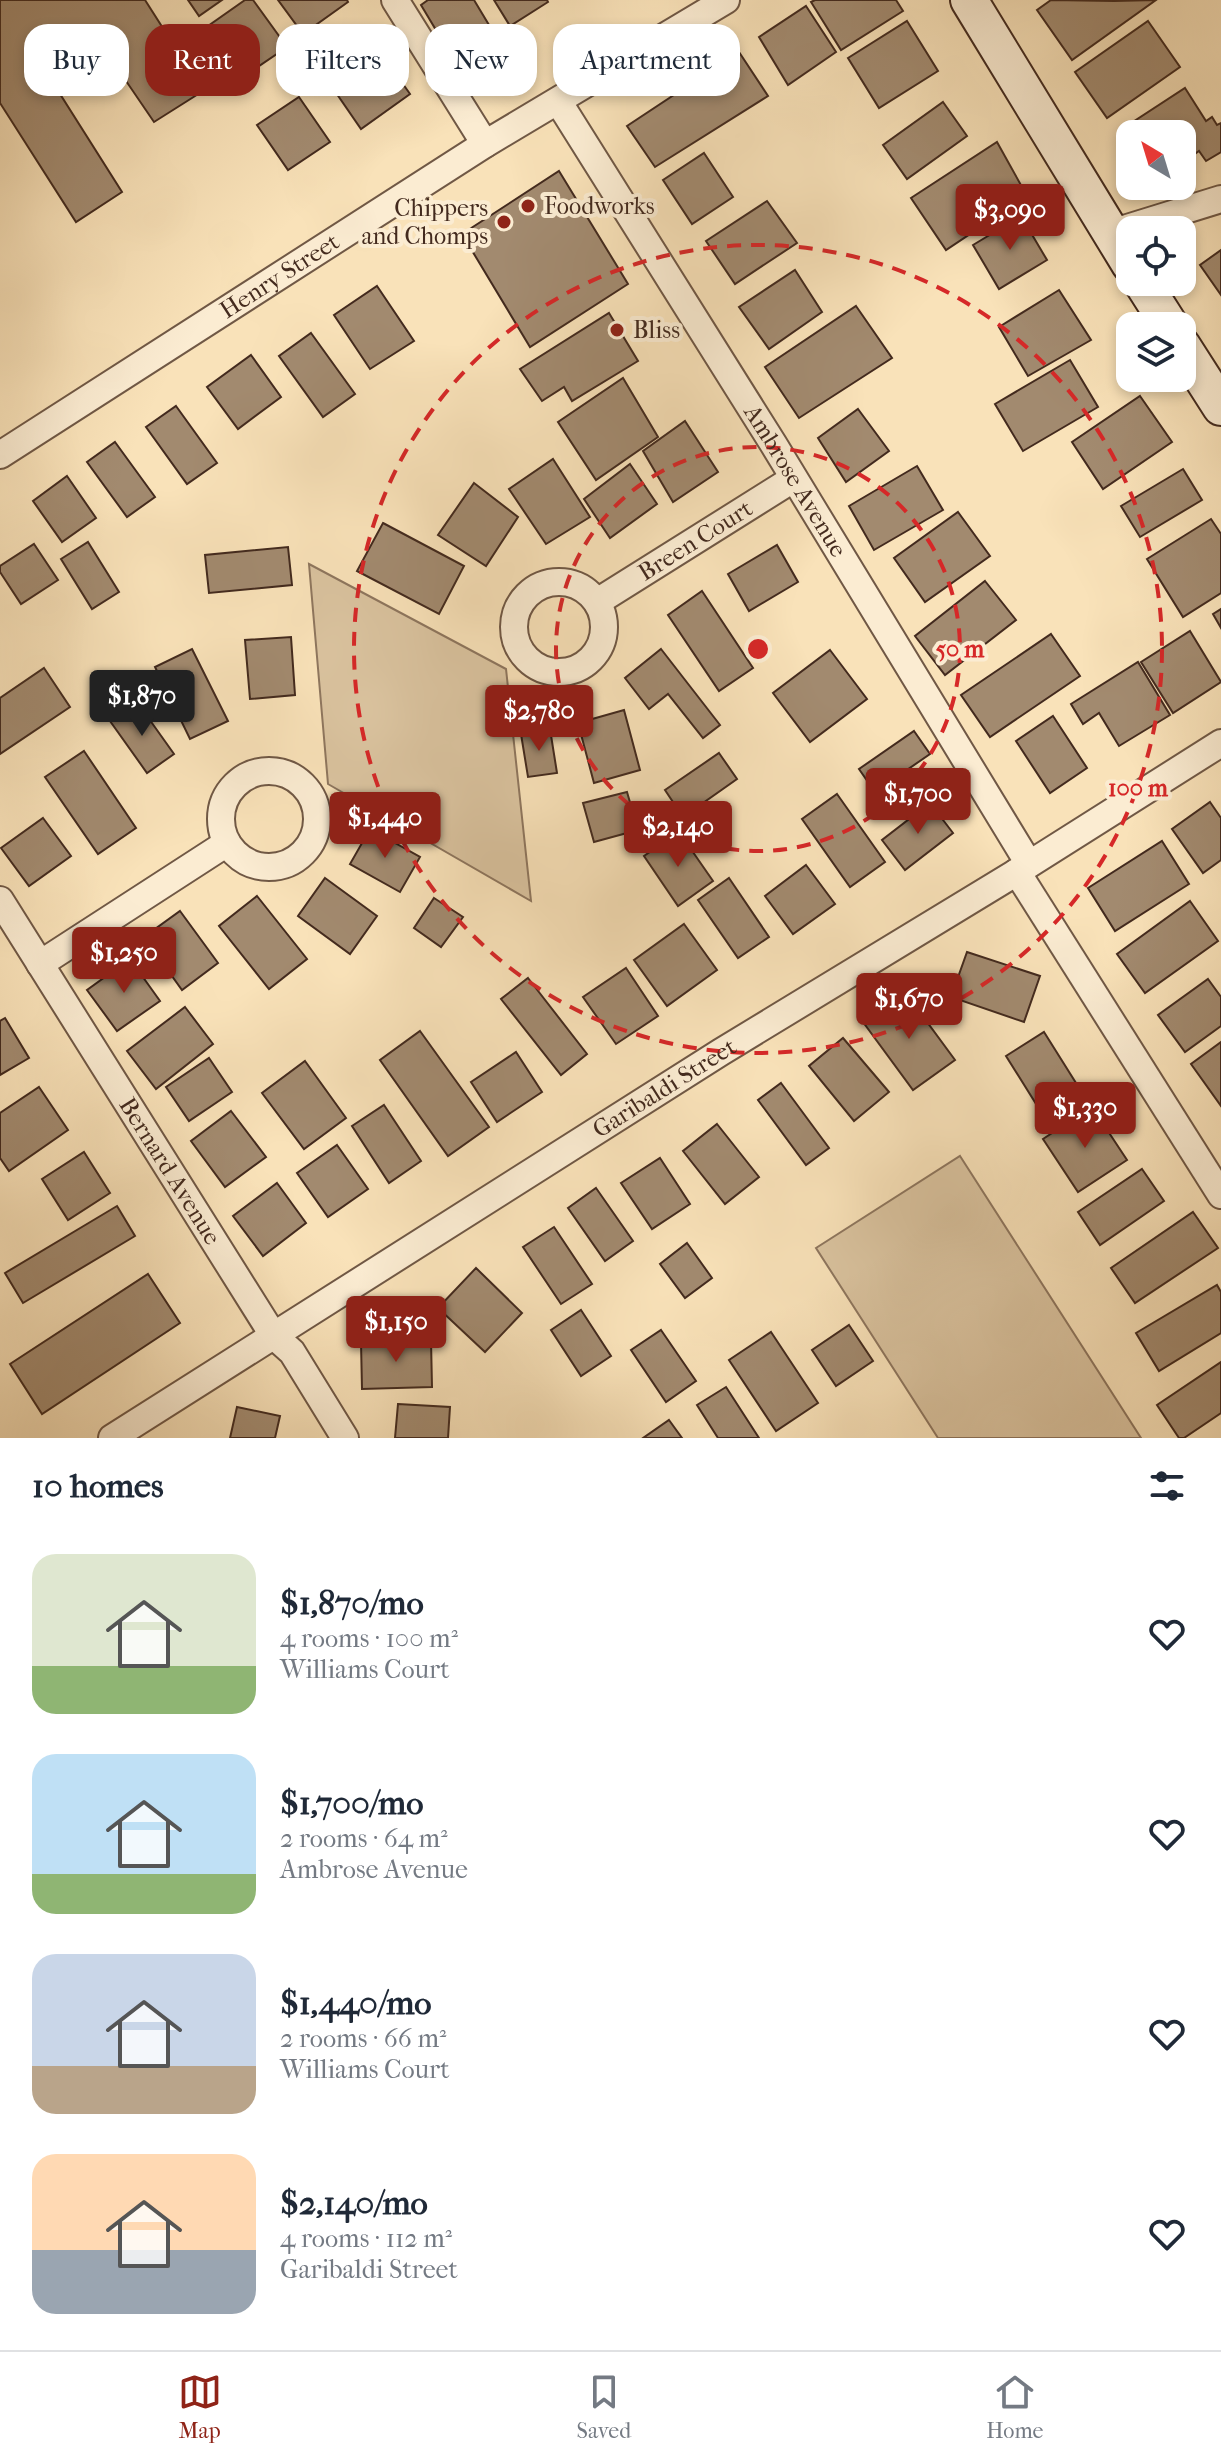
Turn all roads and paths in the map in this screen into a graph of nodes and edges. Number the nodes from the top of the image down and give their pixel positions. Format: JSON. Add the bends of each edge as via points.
{"nodes":[{"id":1,"x":395,"y":0,"type":"edge"},
{"id":2,"x":726,"y":0,"type":"edge"},
{"id":3,"x":969,"y":0,"type":"edge"},
{"id":4,"x":558,"y":101,"type":"junction"},
{"id":5,"x":485,"y":144,"type":"junction"},
{"id":6,"x":1221,"y":199,"type":"edge"},
{"id":7,"x":1111,"y":233,"type":"junction"},
{"id":8,"x":1116,"y":241,"type":"edge"},
{"id":9,"x":1196,"y":368,"type":"edge"},
{"id":10,"x":1221,"y":407,"type":"edge"},
{"id":11,"x":0,"y":455,"type":"edge"},
{"id":12,"x":793,"y":479,"type":"junction"},
{"id":13,"x":597,"y":602,"type":"dead end"},
{"id":14,"x":1221,"y":743,"type":"edge"},
{"id":15,"x":227,"y":843,"type":"dead end"},
{"id":16,"x":1023,"y":868,"type":"junction"},
{"id":17,"x":0,"y":900,"type":"edge"},
{"id":18,"x":40,"y":964,"type":"junction"},
{"id":19,"x":1221,"y":1195,"type":"edge"},
{"id":20,"x":273,"y":1335,"type":"junction"},
{"id":21,"x":112,"y":1438,"type":"edge"},
{"id":22,"x":345,"y":1438,"type":"edge"}],
"edges":[{"from":1,"to":5,"type":"street"},
{"from":2,"to":4,"type":"street","name":"Henry Street"},
{"from":3,"to":7,"type":"street"},
{"from":4,"to":5,"type":"street","name":"Henry Street"},
{"from":4,"to":12,"type":"street","name":"Ambrose Avenue"},
{"from":5,"to":11,"type":"street","name":"Henry Street"},
{"from":6,"to":7,"type":"street"},
{"from":7,"to":8,"type":"street"},
{"from":9,"to":10,"type":"street"},
{"from":12,"to":13,"type":"street","name":"Breen Court"},
{"from":12,"to":16,"type":"street","name":"Ambrose Avenue"},
{"from":14,"to":16,"type":"street","name":"Garibaldi Street"},
{"from":15,"to":18,"type":"street"},
{"from":16,"to":19,"type":"street","name":"Ambrose Avenue"},
{"from":16,"to":20,"type":"street","name":"Garibaldi Street"},
{"from":17,"to":18,"type":"street","name":"Bernard Avenue"},
{"from":18,"to":20,"type":"street","name":"Bernard Avenue"},
{"from":20,"to":21,"type":"street","name":"Garibaldi Street"},
{"from":20,"to":22,"type":"street","name":"Bernard Avenue","via":[[292,1352]]}]}
